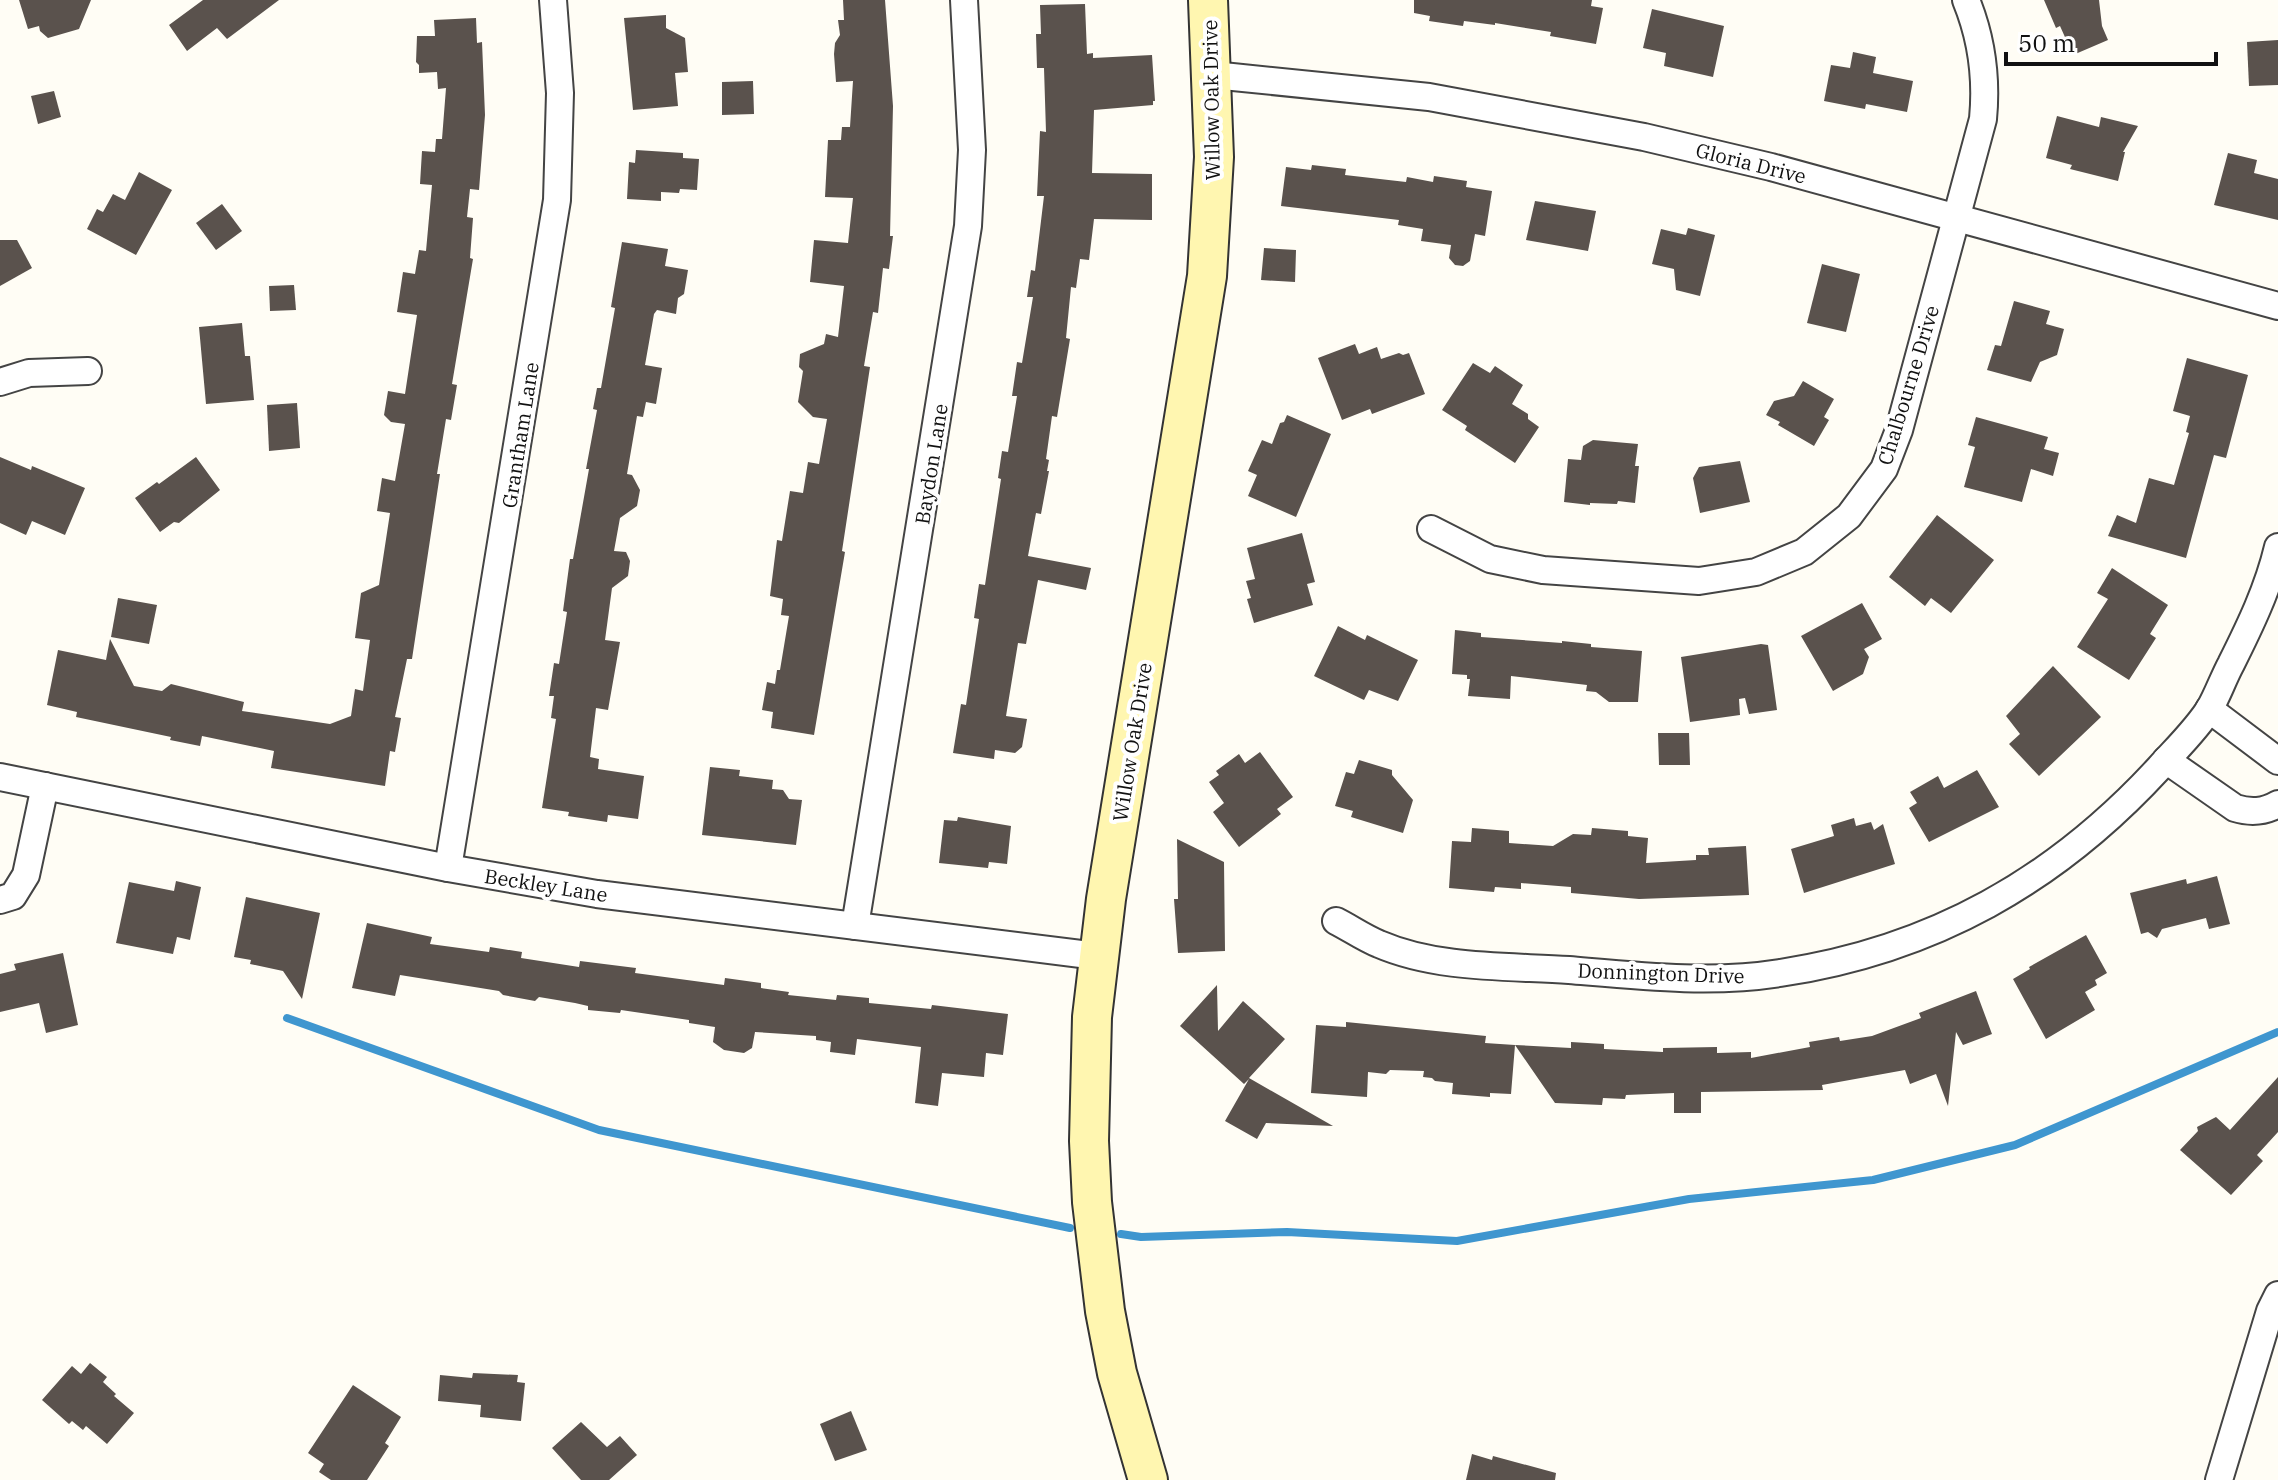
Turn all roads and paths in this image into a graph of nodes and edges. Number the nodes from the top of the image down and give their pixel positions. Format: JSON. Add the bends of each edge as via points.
{"nodes":[{"id":1,"x":553,"y":0,"type":"edge"},
{"id":2,"x":964,"y":0,"type":"edge"},
{"id":3,"x":1208,"y":0,"type":"edge"},
{"id":4,"x":1966,"y":0,"type":"edge"},
{"id":5,"x":1213,"y":75,"type":"junction"},
{"id":6,"x":1957,"y":219,"type":"junction"},
{"id":7,"x":2278,"y":306,"type":"edge"},
{"id":8,"x":88,"y":371,"type":"dead end"},
{"id":9,"x":0,"y":382,"type":"edge"},
{"id":10,"x":1431,"y":529,"type":"dead end"},
{"id":11,"x":2278,"y":547,"type":"edge"},
{"id":12,"x":2209,"y":709,"type":"junction"},
{"id":13,"x":2166,"y":760,"type":"junction"},
{"id":14,"x":2278,"y":761,"type":"edge"},
{"id":15,"x":0,"y":777,"type":"edge"},
{"id":16,"x":45,"y":786,"type":"junction"},
{"id":17,"x":2278,"y":804,"type":"edge"},
{"id":18,"x":448,"y":868,"type":"junction"},
{"id":19,"x":0,"y":900,"type":"edge"},
{"id":20,"x":1336,"y":921,"type":"dead end"},
{"id":21,"x":855,"y":926,"type":"junction"},
{"id":22,"x":1097,"y":956,"type":"junction"},
{"id":23,"x":2278,"y":1295,"type":"edge"},
{"id":24,"x":1148,"y":1480,"type":"edge"},
{"id":25,"x":2219,"y":1480,"type":"edge"}],
"edges":[{"from":1,"to":18,"type":"street","name":"Grantham Lane","via":[[560,93],[557,200]]},
{"from":2,"to":21,"type":"street","name":"Baydon Lane","via":[[972,150],[968,226]]},
{"from":3,"to":5,"type":"street","name":"Willow Oak Drive"},
{"from":4,"to":6,"type":"street","name":"Chalbourne Drive","via":[[1982,49],[1986,94]]},
{"from":5,"to":6,"type":"street","name":"Gloria Drive","via":[[1429,97],[1574,122],[1771,167]]},
{"from":5,"to":22,"type":"street","name":"Willow Oak Drive","via":[[1207,276]]},
{"from":6,"to":7,"type":"street","name":"Gloria Drive"},
{"from":6,"to":10,"type":"street","name":"Chalbourne Drive","via":[[1884,469],[1849,516],[1804,552],[1756,572],[1699,581],[1504,563]]},
{"from":8,"to":9,"type":"street","via":[[29,373]]},
{"from":11,"to":12,"type":"street","name":"Donnington Drive","via":[[2246,636]]},
{"from":12,"to":13,"type":"street","name":"Donnington Drive"},
{"from":12,"to":14,"type":"street"},
{"from":13,"to":17,"type":"street","via":[[2235,808],[2262,811]]},
{"from":13,"to":20,"type":"street","name":"Donnington Drive","via":[[2092,834],[2030,882],[1911,940],[1845,961],[1737,978],[1438,960],[1379,944]]},
{"from":15,"to":16,"type":"street","name":"Beckley Lane"},
{"from":16,"to":18,"type":"street","name":"Beckley Lane"},
{"from":16,"to":19,"type":"street","via":[[26,875],[13,896]]},
{"from":18,"to":21,"type":"street","name":"Beckley Lane","via":[[597,894]]},
{"from":21,"to":22,"type":"street","name":"Beckley Lane"},
{"from":22,"to":24,"type":"street","name":"Willow Oak Drive","via":[[1089,1141],[1092,1202],[1117,1373]]},
{"from":23,"to":25,"type":"street"}]}
